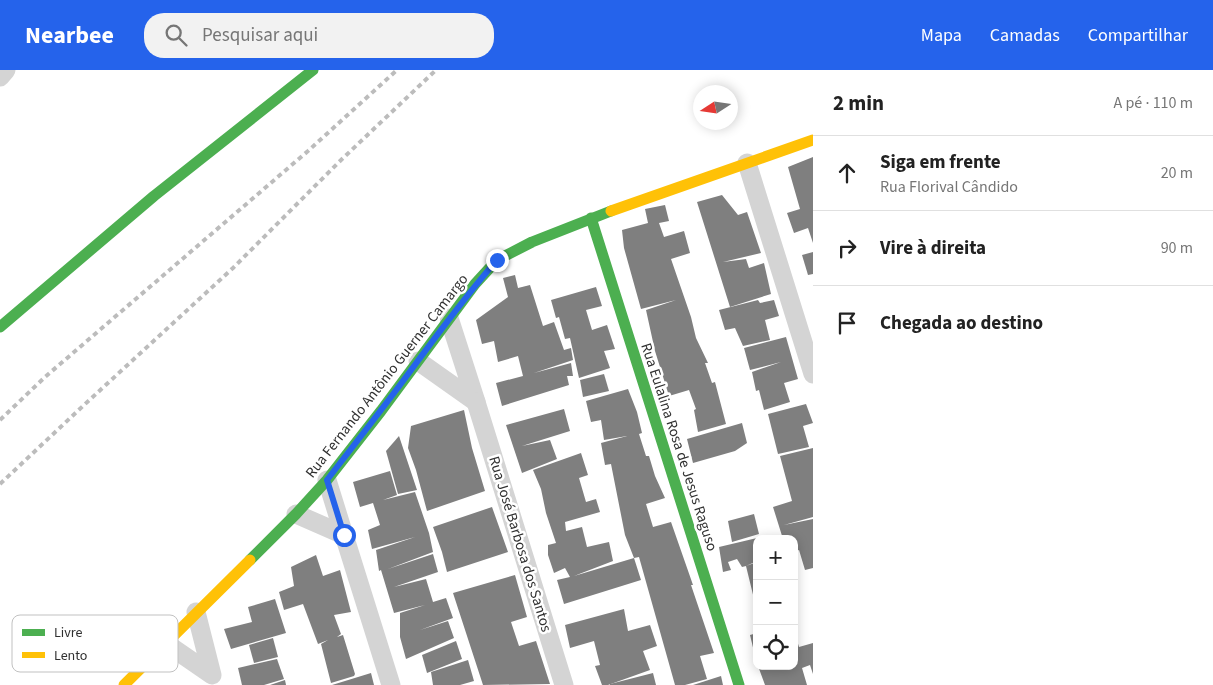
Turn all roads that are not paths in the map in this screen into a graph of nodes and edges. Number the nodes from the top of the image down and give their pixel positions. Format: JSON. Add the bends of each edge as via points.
{"nodes":[{"id":1,"x":6,"y":70,"type":"edge"},
{"id":2,"x":313,"y":70,"type":"edge"},
{"id":3,"x":0,"y":77,"type":"edge"},
{"id":4,"x":813,"y":140,"type":"edge"},
{"id":5,"x":747,"y":163,"type":"junction"},
{"id":6,"x":590,"y":218,"type":"junction"},
{"id":7,"x":449,"y":318,"type":"junction"},
{"id":8,"x":0,"y":327,"type":"edge"},
{"id":9,"x":418,"y":361,"type":"junction"},
{"id":10,"x":813,"y":374,"type":"edge"},
{"id":11,"x":476,"y":402,"type":"junction"},
{"id":12,"x":327,"y":480,"type":"junction"},
{"id":13,"x":296,"y":514,"type":"junction"},
{"id":14,"x":344,"y":535,"type":"junction"},
{"id":15,"x":196,"y":612,"type":"junction"},
{"id":16,"x":178,"y":632,"type":"edge"},
{"id":17,"x":178,"y":652,"type":"edge"},
{"id":18,"x":138,"y":672,"type":"edge"},
{"id":19,"x":214,"y":680,"type":"edge"},
{"id":20,"x":124,"y":685,"type":"edge"},
{"id":21,"x":391,"y":685,"type":"edge"},
{"id":22,"x":564,"y":685,"type":"edge"},
{"id":23,"x":738,"y":685,"type":"edge"}],
"edges":[{"from":1,"to":3,"type":"street"},
{"from":2,"to":8,"type":"street","via":[[205,153]]},
{"from":4,"to":5,"type":"street","name":"Rua Fernando Antônio Guerner Camargo"},
{"from":5,"to":6,"type":"street","name":"Rua Fernando Antônio Guerner Camargo"},
{"from":5,"to":10,"type":"street"},
{"from":6,"to":7,"type":"street","name":"Rua Fernando Antônio Guerner Camargo","via":[[497,260]]},
{"from":6,"to":23,"type":"street","name":"Rua Eulalina Rosa de Jesus Raguso"},
{"from":7,"to":9,"type":"street","name":"Rua Fernando Antônio Guerner Camargo"},
{"from":7,"to":11,"type":"street","name":"Rua José Barbosa dos Santos"},
{"from":9,"to":11,"type":"street"},
{"from":9,"to":12,"type":"street","name":"Rua Fernando Antônio Guerner Camargo"},
{"from":11,"to":22,"type":"street","name":"Rua José Barbosa dos Santos"},
{"from":12,"to":13,"type":"street","name":"Rua Fernando Antônio Guerner Camargo"},
{"from":12,"to":14,"type":"street"},
{"from":13,"to":14,"type":"street"},
{"from":13,"to":15,"type":"street","name":"Rua Fernando Antônio Guerner Camargo"},
{"from":14,"to":21,"type":"street"},
{"from":15,"to":16,"type":"street","name":"Rua Fernando Antônio Guerner Camargo"},
{"from":15,"to":19,"type":"street"},
{"from":17,"to":19,"type":"street"},
{"from":18,"to":20,"type":"street","name":"Rua Fernando Antônio Guerner Camargo"}]}
